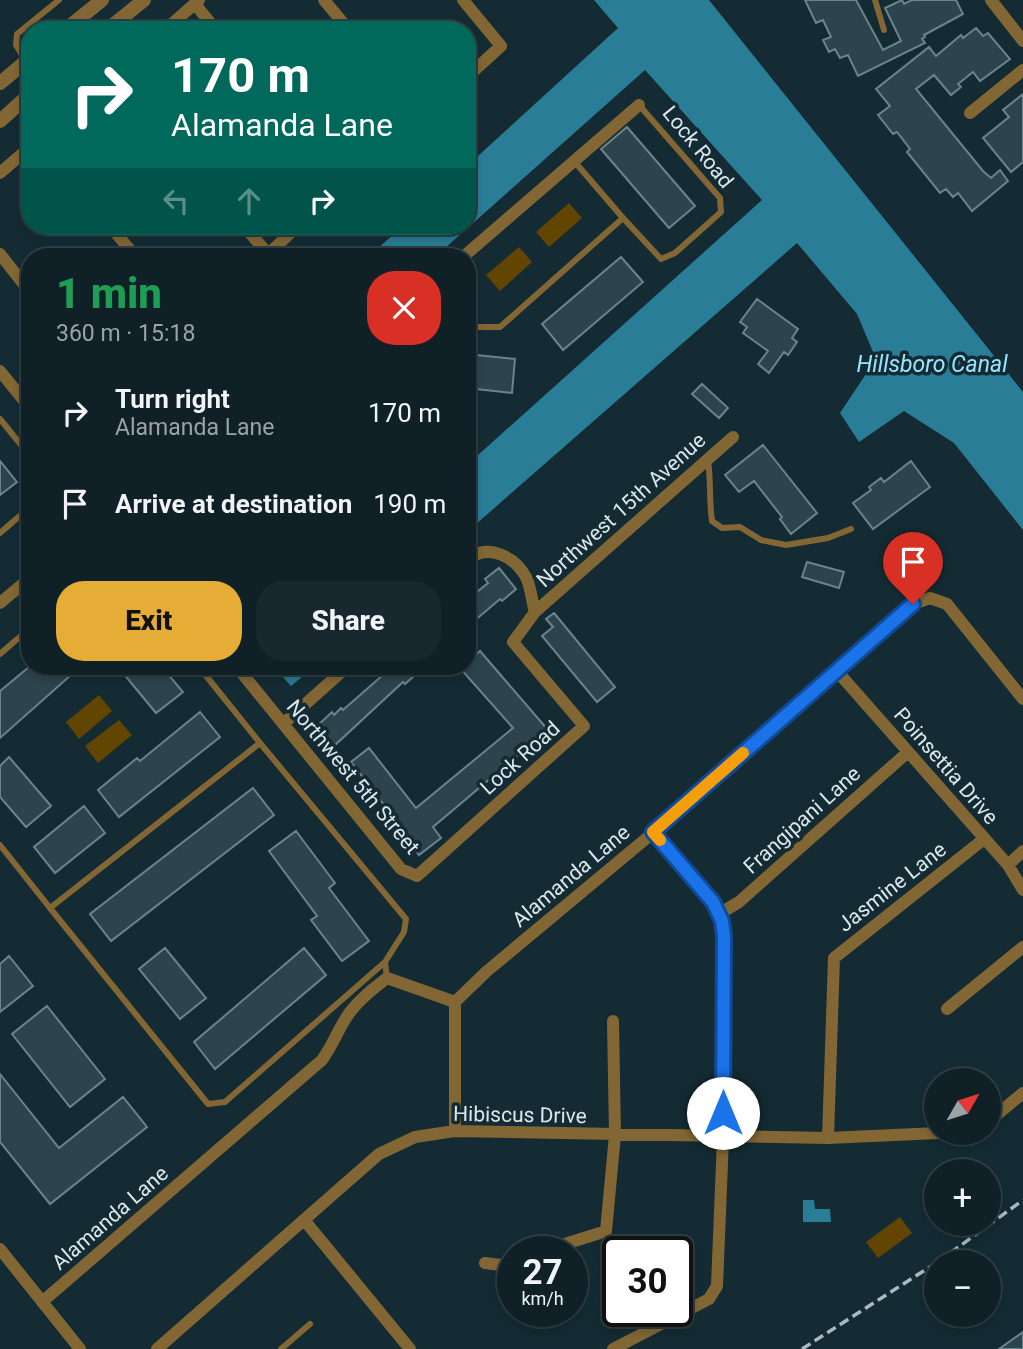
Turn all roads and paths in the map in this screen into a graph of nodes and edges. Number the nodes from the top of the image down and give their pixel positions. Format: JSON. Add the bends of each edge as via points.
{"nodes":[{"id":1,"x":59,"y":0,"type":"edge"},
{"id":2,"x":102,"y":0,"type":"edge"},
{"id":3,"x":144,"y":0,"type":"edge"},
{"id":4,"x":324,"y":0,"type":"edge"},
{"id":5,"x":463,"y":0,"type":"edge"},
{"id":6,"x":875,"y":0,"type":"edge"},
{"id":7,"x":991,"y":0,"type":"edge"},
{"id":8,"x":197,"y":2,"type":"edge"},
{"id":9,"x":33,"y":21,"type":"edge"},
{"id":10,"x":76,"y":21,"type":"edge"},
{"id":11,"x":118,"y":21,"type":"edge"},
{"id":12,"x":175,"y":21,"type":"edge"},
{"id":13,"x":210,"y":21,"type":"edge"},
{"id":14,"x":342,"y":21,"type":"edge"},
{"id":15,"x":884,"y":30,"type":"dead end"},
{"id":16,"x":21,"y":31,"type":"edge"},
{"id":17,"x":1023,"y":41,"type":"edge"},
{"id":18,"x":21,"y":51,"type":"edge"},
{"id":19,"x":21,"y":67,"type":"edge"},
{"id":20,"x":476,"y":69,"type":"edge"},
{"id":21,"x":1023,"y":69,"type":"edge"},
{"id":22,"x":0,"y":83,"type":"edge"},
{"id":23,"x":21,"y":102,"type":"edge"},
{"id":24,"x":639,"y":105,"type":"joint"},
{"id":25,"x":970,"y":113,"type":"dead end"},
{"id":26,"x":0,"y":121,"type":"edge"},
{"id":27,"x":21,"y":155,"type":"edge"},
{"id":28,"x":573,"y":161,"type":"junction"},
{"id":29,"x":0,"y":173,"type":"edge"},
{"id":30,"x":623,"y":218,"type":"junction"},
{"id":31,"x":288,"y":235,"type":"edge"},
{"id":32,"x":275,"y":248,"type":"edge"},
{"id":33,"x":473,"y":248,"type":"edge"},
{"id":34,"x":0,"y":254,"type":"edge"},
{"id":35,"x":21,"y":281,"type":"edge"},
{"id":36,"x":476,"y":327,"type":"edge"},
{"id":37,"x":0,"y":371,"type":"edge"},
{"id":38,"x":21,"y":397,"type":"edge"},
{"id":39,"x":0,"y":419,"type":"edge"},
{"id":40,"x":733,"y":437,"type":"dead end"},
{"id":41,"x":21,"y":445,"type":"edge"},
{"id":42,"x":708,"y":460,"type":"junction"},
{"id":43,"x":21,"y":515,"type":"edge"},
{"id":44,"x":851,"y":529,"type":"dead end"},
{"id":45,"x":0,"y":533,"type":"edge"},
{"id":46,"x":476,"y":553,"type":"edge"},
{"id":47,"x":21,"y":586,"type":"edge"},
{"id":48,"x":0,"y":603,"type":"edge"},
{"id":49,"x":535,"y":612,"type":"junction"},
{"id":50,"x":21,"y":636,"type":"edge"},
{"id":51,"x":0,"y":654,"type":"edge"},
{"id":52,"x":836,"y":670,"type":"junction"},
{"id":53,"x":205,"y":675,"type":"edge"},
{"id":54,"x":243,"y":675,"type":"edge"},
{"id":55,"x":337,"y":675,"type":"edge"},
{"id":56,"x":1023,"y":699,"type":"edge"},
{"id":57,"x":283,"y":724,"type":"junction"},
{"id":58,"x":260,"y":743,"type":"junction"},
{"id":59,"x":908,"y":752,"type":"junction"},
{"id":60,"x":653,"y":832,"type":"junction"},
{"id":61,"x":984,"y":839,"type":"junction"},
{"id":62,"x":0,"y":845,"type":"edge"},
{"id":63,"x":1023,"y":851,"type":"edge"},
{"id":64,"x":1008,"y":865,"type":"junction"},
{"id":65,"x":417,"y":876,"type":"joint"},
{"id":66,"x":1023,"y":890,"type":"edge"},
{"id":67,"x":50,"y":908,"type":"junction"},
{"id":68,"x":719,"y":914,"type":"junction"},
{"id":69,"x":1023,"y":947,"type":"edge"},
{"id":70,"x":385,"y":962,"type":"junction"},
{"id":71,"x":387,"y":978,"type":"junction"},
{"id":72,"x":455,"y":1002,"type":"junction"},
{"id":73,"x":947,"y":1009,"type":"dead end"},
{"id":74,"x":613,"y":1021,"type":"dead end"},
{"id":75,"x":1023,"y":1093,"type":"edge"},
{"id":76,"x":1001,"y":1111,"type":"edge"},
{"id":77,"x":455,"y":1132,"type":"junction"},
{"id":78,"x":924,"y":1134,"type":"edge"},
{"id":79,"x":615,"y":1135,"type":"junction"},
{"id":80,"x":723,"y":1138,"type":"junction"},
{"id":81,"x":828,"y":1138,"type":"junction"},
{"id":82,"x":305,"y":1221,"type":"junction"},
{"id":83,"x":588,"y":1237,"type":"edge"},
{"id":84,"x":0,"y":1249,"type":"edge"},
{"id":85,"x":485,"y":1263,"type":"dead end"},
{"id":86,"x":497,"y":1264,"type":"edge"},
{"id":87,"x":42,"y":1302,"type":"junction"},
{"id":88,"x":310,"y":1324,"type":"dead end"},
{"id":89,"x":80,"y":1349,"type":"edge"},
{"id":90,"x":157,"y":1349,"type":"edge"},
{"id":91,"x":281,"y":1349,"type":"edge"},
{"id":92,"x":410,"y":1349,"type":"edge"},
{"id":93,"x":613,"y":1349,"type":"edge"}],
"edges":[{"from":1,"to":9,"type":"lane"},
{"from":2,"to":10,"type":"street"},
{"from":3,"to":11,"type":"street"},
{"from":4,"to":14,"type":"street"},
{"from":5,"to":20,"type":"street","via":[[501,46]]},
{"from":6,"to":15,"type":"lane"},
{"from":7,"to":17,"type":"street"},
{"from":8,"to":12,"type":"street"},
{"from":8,"to":13,"type":"street"},
{"from":16,"to":18,"type":"lane","via":[[16,45]]},
{"from":19,"to":22,"type":"street"},
{"from":21,"to":25,"type":"street"},
{"from":23,"to":26,"type":"street"},
{"from":24,"to":28,"type":"street","name":"Lock Road"},
{"from":24,"to":30,"type":"lane","name":"Lock Road","via":[[720,198],[721,212],[675,253],[661,259]]},
{"from":27,"to":29,"type":"street"},
{"from":28,"to":30,"type":"lane","name":"Lock Road"},
{"from":28,"to":33,"type":"street","name":"Lock Road"},
{"from":30,"to":36,"type":"lane","via":[[500,327]]},
{"from":31,"to":32,"type":"street"},
{"from":34,"to":35,"type":"street"},
{"from":37,"to":38,"type":"street"},
{"from":39,"to":41,"type":"lane"},
{"from":40,"to":42,"type":"street","name":"Northwest 15th Avenue"},
{"from":42,"to":44,"type":"lane","via":[[712,521],[722,528],[740,527],[761,540],[786,545]]},
{"from":42,"to":49,"type":"street","name":"Northwest 15th Avenue"},
{"from":43,"to":45,"type":"lane"},
{"from":46,"to":49,"type":"street","via":[[494,551],[510,559],[526,579]]},
{"from":47,"to":48,"type":"street"},
{"from":49,"to":65,"type":"street","name":"Lock Road","via":[[513,642],[584,726]]},
{"from":50,"to":51,"type":"lane"},
{"from":52,"to":56,"type":"street","name":"Alamanda Lane","via":[[913,604],[937,599],[953,609]]},
{"from":52,"to":59,"type":"street","name":"Poinsettia Drive"},
{"from":52,"to":60,"type":"street","name":"Alamanda Lane"},
{"from":53,"to":58,"type":"lane"},
{"from":54,"to":57,"type":"street","name":"Northwest 5th Street"},
{"from":55,"to":57,"type":"street"},
{"from":57,"to":65,"type":"street","name":"Northwest 5th Street","via":[[401,869]]},
{"from":58,"to":67,"type":"lane"},
{"from":58,"to":70,"type":"lane","via":[[406,919],[404,932]]},
{"from":59,"to":61,"type":"street","name":"Poinsettia Drive"},
{"from":59,"to":68,"type":"street","name":"Frangipani Lane","via":[[739,902]]},
{"from":60,"to":68,"type":"street"},
{"from":60,"to":72,"type":"street","name":"Alamanda Lane"},
{"from":61,"to":64,"type":"street","name":"Poinsettia Drive"},
{"from":61,"to":81,"type":"street","name":"Jasmine Lane","via":[[834,958]]},
{"from":62,"to":67,"type":"lane"},
{"from":63,"to":64,"type":"street"},
{"from":64,"to":66,"type":"street","name":"Poinsettia Drive"},
{"from":67,"to":70,"type":"lane","via":[[208,1104],[225,1102]]},
{"from":68,"to":80,"type":"street","via":[[724,937]]},
{"from":69,"to":73,"type":"street"},
{"from":70,"to":71,"type":"lane"},
{"from":71,"to":72,"type":"street"},
{"from":71,"to":87,"type":"street","name":"Alamanda Lane","via":[[349,1013],[322,1060]]},
{"from":72,"to":77,"type":"street"},
{"from":74,"to":79,"type":"street"},
{"from":75,"to":76,"type":"street"},
{"from":77,"to":79,"type":"street","name":"Hibiscus Drive"},
{"from":77,"to":82,"type":"street","name":"Hibiscus Drive","via":[[415,1137],[379,1154]]},
{"from":78,"to":81,"type":"street","name":"Hibiscus Drive"},
{"from":79,"to":80,"type":"street","name":"Hibiscus Drive"},
{"from":79,"to":83,"type":"street","via":[[606,1231]]},
{"from":80,"to":81,"type":"street","name":"Hibiscus Drive"},
{"from":80,"to":93,"type":"street","via":[[718,1286],[709,1299]]},
{"from":82,"to":90,"type":"street","name":"Hibiscus Drive"},
{"from":82,"to":92,"type":"street"},
{"from":84,"to":87,"type":"street"},
{"from":85,"to":86,"type":"street"},
{"from":87,"to":89,"type":"street"},
{"from":88,"to":91,"type":"lane"}]}
